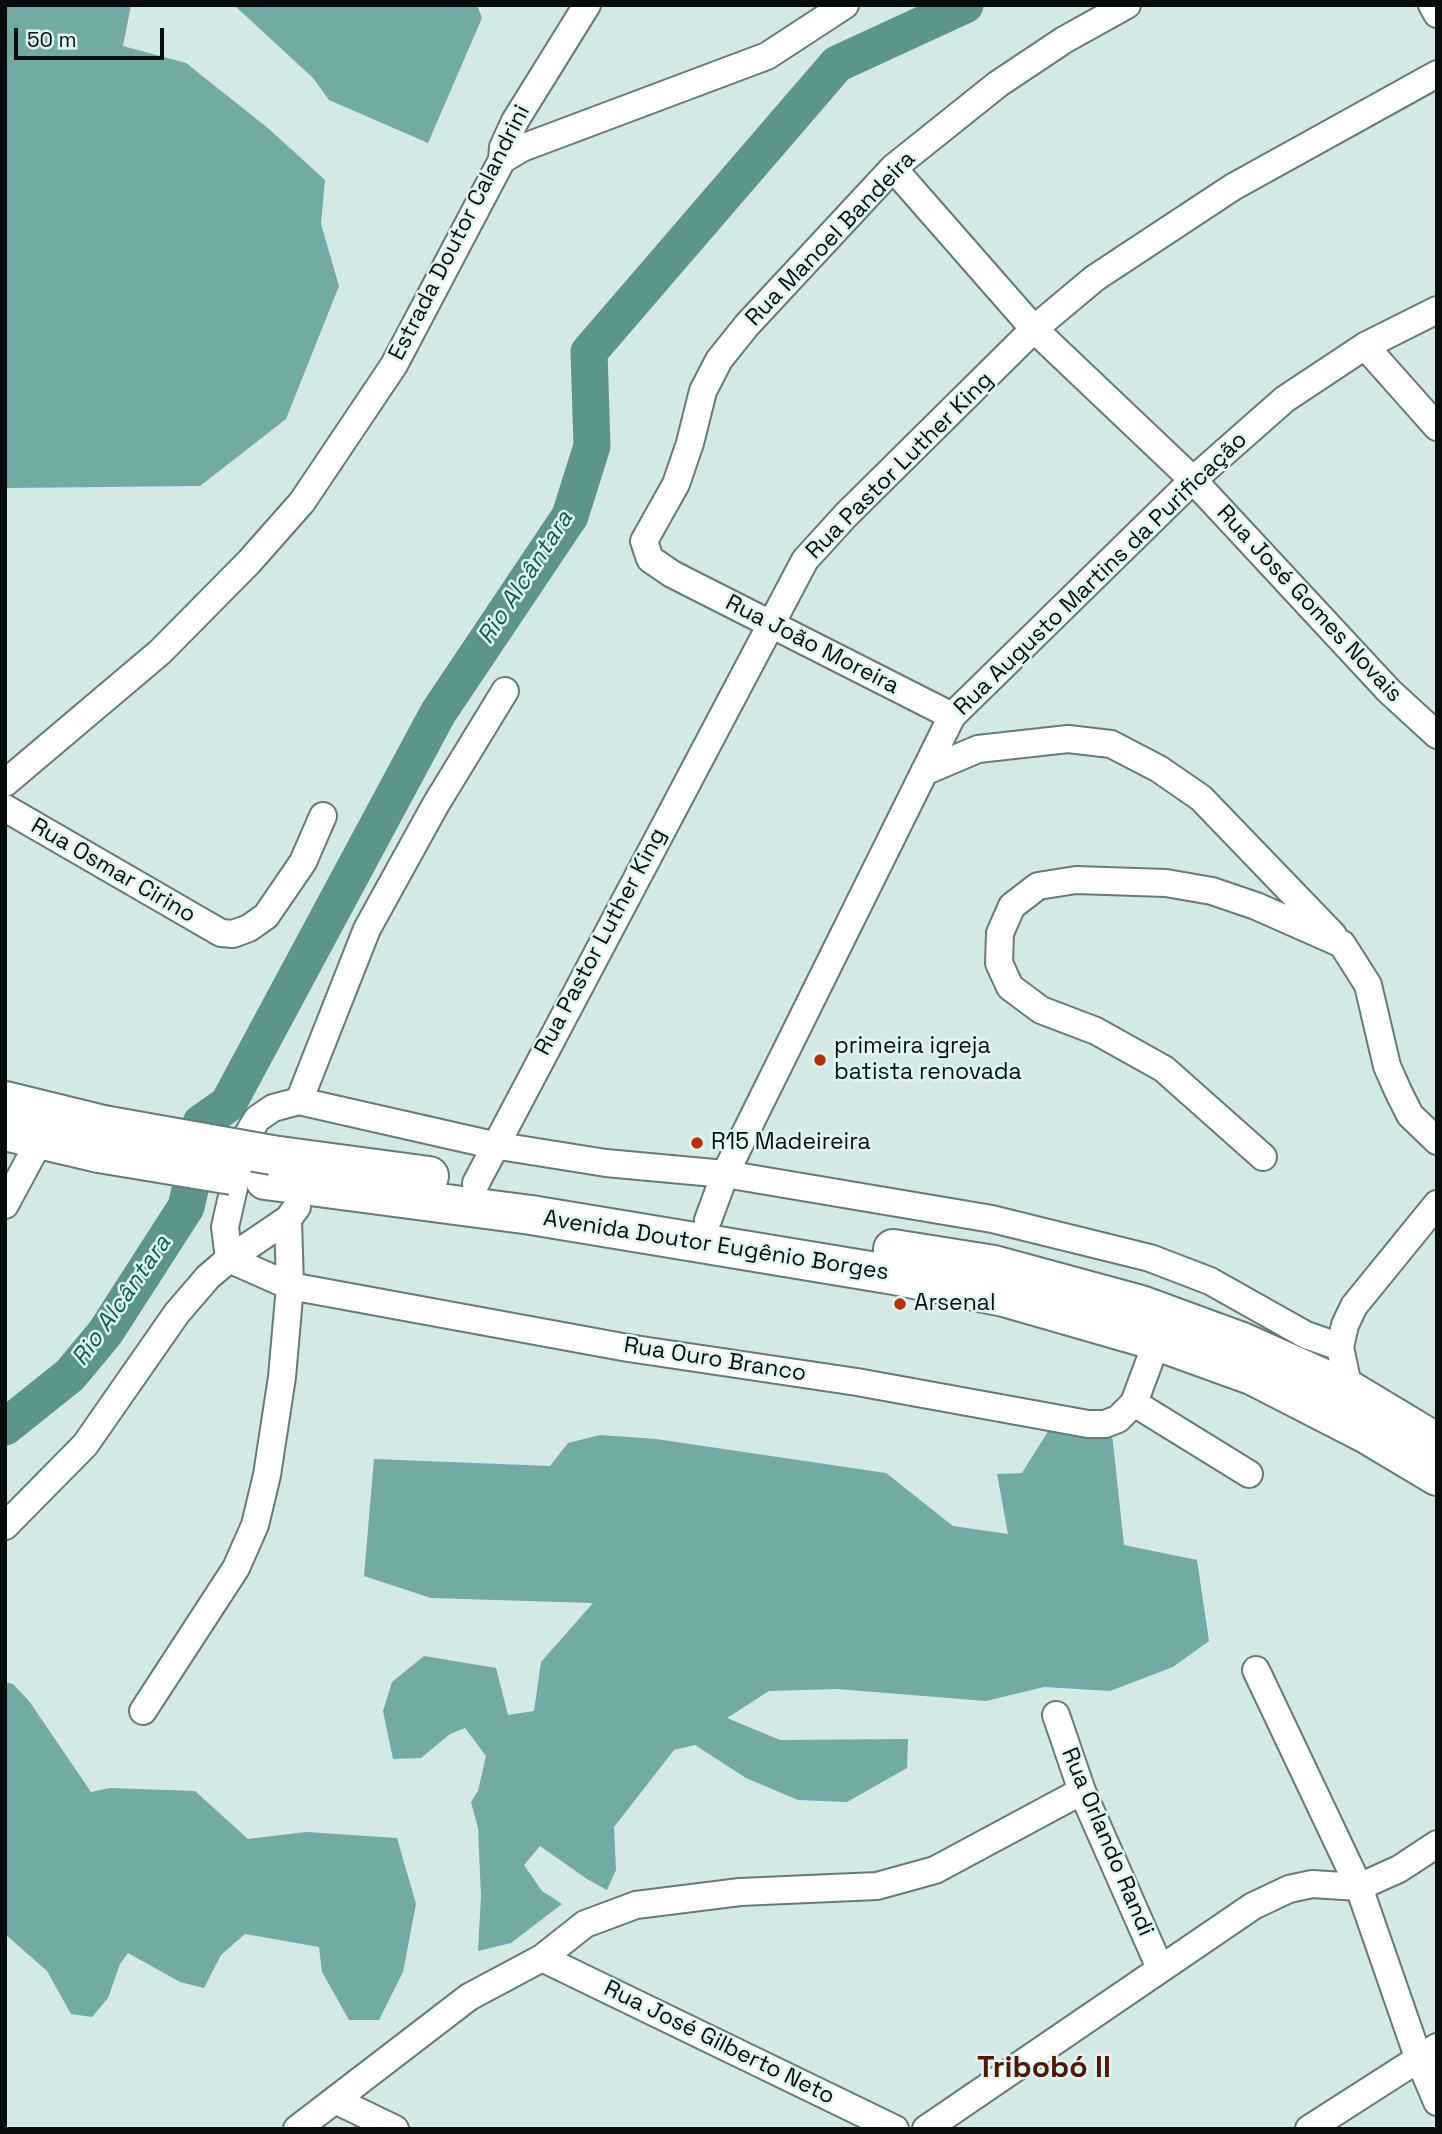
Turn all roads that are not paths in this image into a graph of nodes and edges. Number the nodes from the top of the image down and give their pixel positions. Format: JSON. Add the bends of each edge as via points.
{"nodes":[{"id":1,"x":587,"y":5,"type":"edge"},
{"id":2,"x":845,"y":5,"type":"edge"},
{"id":3,"x":1127,"y":5,"type":"edge"},
{"id":4,"x":1432,"y":5,"type":"edge"},
{"id":5,"x":1437,"y":14,"type":"edge"},
{"id":6,"x":1437,"y":74,"type":"edge"},
{"id":7,"x":502,"y":160,"type":"junction"},
{"id":8,"x":893,"y":168,"type":"junction"},
{"id":9,"x":1437,"y":310,"type":"edge"},
{"id":10,"x":1034,"y":330,"type":"junction"},
{"id":11,"x":1365,"y":346,"type":"junction"},
{"id":12,"x":1437,"y":427,"type":"edge"},
{"id":13,"x":1193,"y":480,"type":"junction"},
{"id":14,"x":672,"y":574,"type":"joint"},
{"id":15,"x":770,"y":624,"type":"junction"},
{"id":16,"x":505,"y":691,"type":"dead end"},
{"id":17,"x":952,"y":716,"type":"junction"},
{"id":18,"x":1437,"y":735,"type":"edge"},
{"id":19,"x":924,"y":772,"type":"junction"},
{"id":20,"x":5,"y":783,"type":"edge"},
{"id":21,"x":5,"y":808,"type":"edge"},
{"id":22,"x":323,"y":816,"type":"dead end"},
{"id":23,"x":1342,"y":944,"type":"junction"},
{"id":24,"x":5,"y":1101,"type":"edge"},
{"id":25,"x":299,"y":1101,"type":"junction"},
{"id":26,"x":22,"y":1135,"type":"edge"},
{"id":27,"x":101,"y":1139,"type":"junction"},
{"id":28,"x":1437,"y":1142,"type":"edge"},
{"id":29,"x":493,"y":1145,"type":"junction"},
{"id":30,"x":1263,"y":1157,"type":"dead end"},
{"id":31,"x":268,"y":1167,"type":"junction"},
{"id":32,"x":725,"y":1174,"type":"junction"},
{"id":33,"x":476,"y":1182,"type":"junction"},
{"id":34,"x":311,"y":1188,"type":"junction"},
{"id":35,"x":1437,"y":1204,"type":"edge"},
{"id":36,"x":5,"y":1205,"type":"edge"},
{"id":37,"x":289,"y":1219,"type":"junction"},
{"id":38,"x":992,"y":1219,"type":"junction"},
{"id":39,"x":708,"y":1220,"type":"junction"},
{"id":40,"x":229,"y":1259,"type":"junction"},
{"id":41,"x":994,"y":1265,"type":"junction"},
{"id":42,"x":290,"y":1286,"type":"junction"},
{"id":43,"x":1157,"y":1341,"type":"junction"},
{"id":44,"x":1340,"y":1347,"type":"junction"},
{"id":45,"x":1349,"y":1390,"type":"junction"},
{"id":46,"x":1134,"y":1403,"type":"junction"},
{"id":47,"x":1437,"y":1443,"type":"edge"},
{"id":48,"x":1250,"y":1474,"type":"dead end"},
{"id":49,"x":1437,"y":1476,"type":"edge"},
{"id":50,"x":5,"y":1526,"type":"edge"},
{"id":51,"x":1256,"y":1670,"type":"dead end"},
{"id":52,"x":143,"y":1711,"type":"dead end"},
{"id":53,"x":1056,"y":1715,"type":"dead end"},
{"id":54,"x":1082,"y":1791,"type":"junction"},
{"id":55,"x":1437,"y":1844,"type":"edge"},
{"id":56,"x":1359,"y":1887,"type":"junction"},
{"id":57,"x":542,"y":1958,"type":"junction"},
{"id":58,"x":1160,"y":1968,"type":"junction"},
{"id":59,"x":1427,"y":2052,"type":"edge"},
{"id":60,"x":337,"y":2101,"type":"junction"},
{"id":61,"x":1437,"y":2102,"type":"edge"},
{"id":62,"x":297,"y":2129,"type":"edge"},
{"id":63,"x":395,"y":2129,"type":"edge"},
{"id":64,"x":895,"y":2129,"type":"edge"},
{"id":65,"x":926,"y":2129,"type":"edge"},
{"id":66,"x":1309,"y":2129,"type":"edge"}],
"edges":[{"from":1,"to":7,"type":"street","name":"Estrada Doutor Calandrini","via":[[515,121]]},
{"from":2,"to":7,"type":"street","via":[[767,56],[522,148]]},
{"from":3,"to":8,"type":"street","name":"Rua Manoel Bandeira","via":[[998,84]]},
{"from":4,"to":5,"type":"street"},
{"from":6,"to":10,"type":"street","name":"Rua Pastor Luther King","via":[[1233,187],[1095,278]]},
{"from":7,"to":20,"type":"street","name":"Estrada Doutor Calandrini","via":[[394,365],[302,502],[160,652]]},
{"from":8,"to":10,"type":"street","name":"Rua José Gomes Novais"},
{"from":8,"to":14,"type":"street","name":"Rua Manoel Bandeira","via":[[719,360],[703,391],[676,484],[644,541],[650,559]]},
{"from":9,"to":11,"type":"street","name":"Rua Augusto Martins da Purificação"},
{"from":10,"to":13,"type":"street","name":"Rua José Gomes Novais"},
{"from":10,"to":15,"type":"street","name":"Rua Pastor Luther King","via":[[846,514],[805,560]]},
{"from":11,"to":12,"type":"street"},
{"from":11,"to":13,"type":"street","name":"Rua Augusto Martins da Purificação","via":[[1285,399]]},
{"from":13,"to":17,"type":"street","name":"Rua Augusto Martins da Purificação"},
{"from":13,"to":18,"type":"street","name":"Rua José Gomes Novais","via":[[1389,691]]},
{"from":14,"to":15,"type":"street","name":"Rua João Moreira"},
{"from":15,"to":17,"type":"street","name":"Rua João Moreira"},
{"from":15,"to":29,"type":"street","name":"Rua Pastor Luther King"},
{"from":16,"to":25,"type":"street","via":[[367,929]]},
{"from":17,"to":19,"type":"street","name":"Rua Augusto Martins da Purificação"},
{"from":19,"to":23,"type":"street","via":[[978,749],[1068,739],[1111,744],[1201,798]]},
{"from":19,"to":32,"type":"street","name":"Rua Augusto Martins da Purificação"},
{"from":21,"to":22,"type":"street","name":"Rua Osmar Cirino","via":[[222,933],[233,934],[266,916],[303,862]]},
{"from":23,"to":28,"type":"street","via":[[1368,985],[1387,1066],[1398,1091],[1410,1115]]},
{"from":23,"to":30,"type":"street","via":[[1212,891],[1129,880],[1038,886],[1012,906],[1000,933],[999,963],[1010,987],[1041,1010],[1096,1031],[1164,1069]]},
{"from":24,"to":27,"type":"highway","name":"Avenida Doutor Eugênio Borges"},
{"from":25,"to":29,"type":"street"},
{"from":25,"to":40,"type":"street","via":[[265,1113],[245,1139],[225,1227]]},
{"from":26,"to":27,"type":"highway","name":"Avenida Doutor Eugênio Borges"},
{"from":26,"to":36,"type":"street"},
{"from":27,"to":31,"type":"highway","name":"Avenida Doutor Eugênio Borges","bridge":true},
{"from":29,"to":32,"type":"street","via":[[606,1163]]},
{"from":29,"to":33,"type":"street","name":"Rua Pastor Luther King"},
{"from":31,"to":33,"type":"highway","name":"Avenida Doutor Eugênio Borges"},
{"from":31,"to":34,"type":"highway","name":"Avenida Doutor Eugênio Borges"},
{"from":32,"to":38,"type":"street"},
{"from":32,"to":39,"type":"street","name":"Rua Augusto Martins da Purificação"},
{"from":33,"to":39,"type":"highway","name":"Avenida Doutor Eugênio Borges"},
{"from":34,"to":37,"type":"street"},
{"from":34,"to":43,"type":"highway","name":"Avenida Doutor Eugênio Borges","via":[[531,1215],[894,1275],[1004,1297]]},
{"from":35,"to":44,"type":"street","via":[[1354,1306]]},
{"from":37,"to":40,"type":"street"},
{"from":37,"to":42,"type":"street"},
{"from":38,"to":41,"type":"street"},
{"from":38,"to":44,"type":"street","via":[[1150,1258],[1210,1281],[1306,1335]]},
{"from":39,"to":41,"type":"highway","name":"Avenida Doutor Eugênio Borges"},
{"from":40,"to":42,"type":"street","name":"Rua Ouro Branco"},
{"from":40,"to":50,"type":"street","via":[[177,1313],[85,1444]]},
{"from":41,"to":45,"type":"highway","name":"Avenida Doutor Eugênio Borges","via":[[1141,1305],[1242,1342]]},
{"from":42,"to":46,"type":"street","name":"Rua Ouro Branco","via":[[1088,1424],[1118,1419]]},
{"from":42,"to":52,"type":"street","via":[[280,1389],[256,1525],[236,1568]]},
{"from":43,"to":46,"type":"street"},
{"from":43,"to":49,"type":"highway","name":"Avenida Doutor Eugênio Borges","via":[[1254,1376]]},
{"from":44,"to":45,"type":"street"},
{"from":45,"to":47,"type":"highway","name":"Avenida Doutor Eugênio Borges"},
{"from":46,"to":48,"type":"street"},
{"from":51,"to":56,"type":"street"},
{"from":53,"to":54,"type":"street","name":"Rua Orlando Randi"},
{"from":54,"to":57,"type":"street","via":[[935,1870],[877,1886],[740,1892],[636,1905],[585,1923]]},
{"from":54,"to":58,"type":"street","name":"Rua Orlando Randi"},
{"from":55,"to":56,"type":"street","via":[[1399,1869]]},
{"from":56,"to":58,"type":"street","via":[[1312,1884],[1289,1889],[1253,1906]]},
{"from":56,"to":59,"type":"street"},
{"from":57,"to":60,"type":"street","via":[[469,1997]]},
{"from":57,"to":64,"type":"street","name":"Rua José Gilberto Neto"},
{"from":58,"to":65,"type":"street"},
{"from":59,"to":61,"type":"street"},
{"from":59,"to":66,"type":"street"},
{"from":60,"to":62,"type":"street"},
{"from":60,"to":63,"type":"street"}]}
